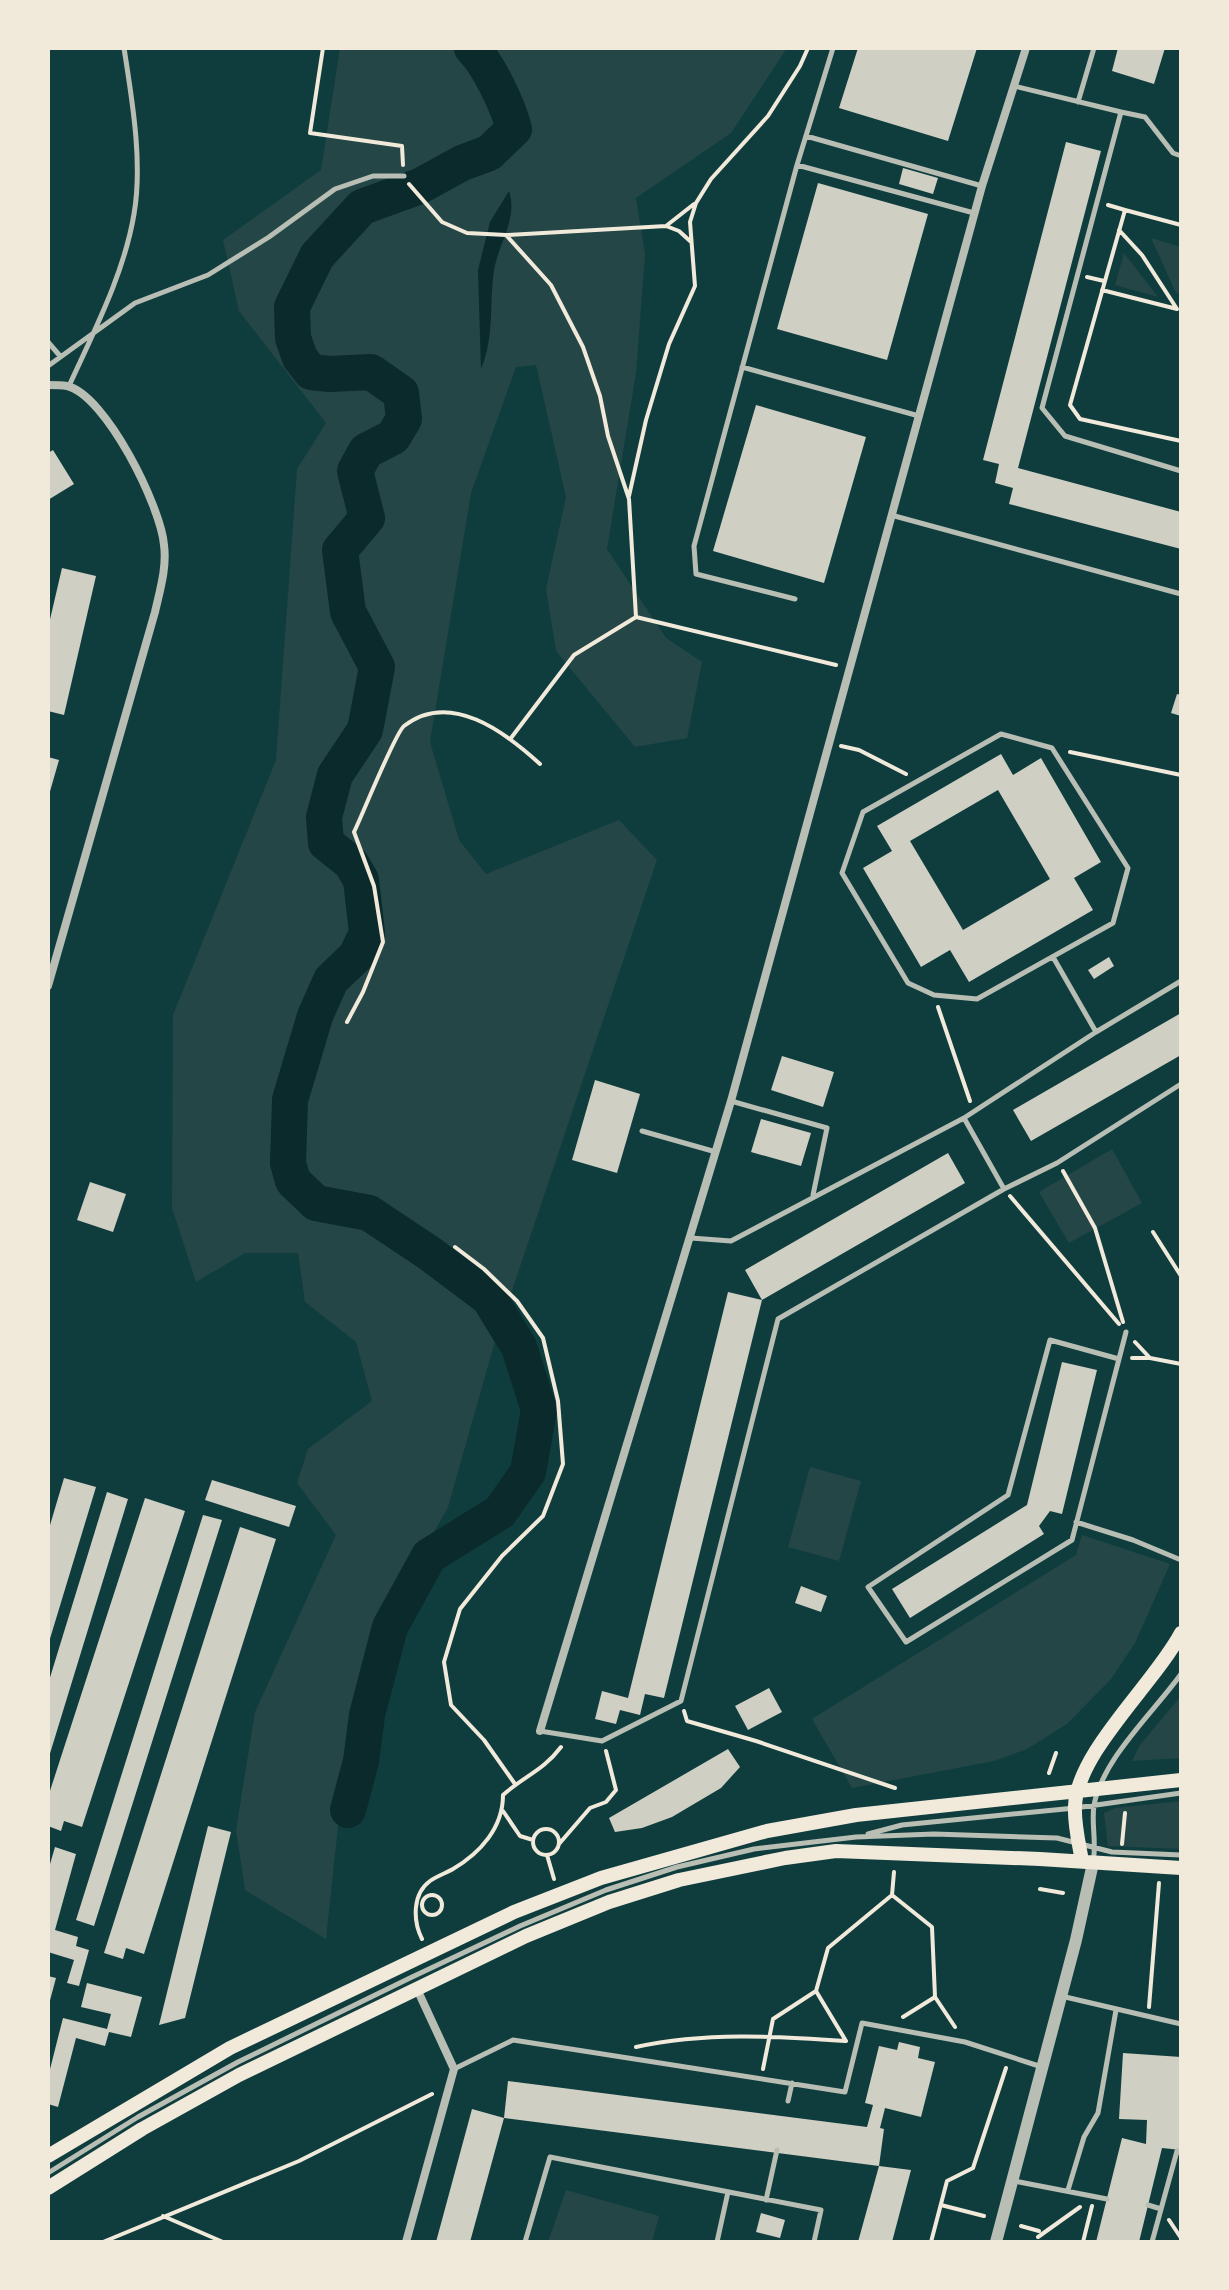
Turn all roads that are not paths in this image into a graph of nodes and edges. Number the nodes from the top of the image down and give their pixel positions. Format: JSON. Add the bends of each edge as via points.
{"nodes":[{"id":1,"x":124,"y":48,"type":"edge"},
{"id":2,"x":833,"y":48,"type":"edge"},
{"id":3,"x":1026,"y":48,"type":"edge"},
{"id":4,"x":1094,"y":48,"type":"edge"},
{"id":5,"x":1014,"y":86,"type":"junction"},
{"id":6,"x":1078,"y":102,"type":"junction"},
{"id":7,"x":1121,"y":112,"type":"junction"},
{"id":8,"x":806,"y":136,"type":"junction"},
{"id":9,"x":1181,"y":156,"type":"edge"},
{"id":10,"x":797,"y":165,"type":"junction"},
{"id":11,"x":404,"y":176,"type":"road end"},
{"id":12,"x":982,"y":186,"type":"junction"},
{"id":13,"x":974,"y":213,"type":"junction"},
{"id":14,"x":92,"y":334,"type":"junction"},
{"id":15,"x":48,"y":342,"type":"edge"},
{"id":16,"x":60,"y":356,"type":"junction"},
{"id":17,"x":48,"y":366,"type":"edge"},
{"id":18,"x":742,"y":367,"type":"junction"},
{"id":19,"x":48,"y":385,"type":"edge"},
{"id":20,"x":69,"y":386,"type":"junction"},
{"id":21,"x":920,"y":416,"type":"junction"},
{"id":22,"x":1181,"y":471,"type":"edge"},
{"id":23,"x":891,"y":515,"type":"junction"},
{"id":24,"x":1181,"y":594,"type":"edge"},
{"id":25,"x":795,"y":599,"type":"dead end"},
{"id":26,"x":1053,"y":956,"type":"junction"},
{"id":27,"x":1181,"y":981,"type":"edge"},
{"id":28,"x":48,"y":986,"type":"edge"},
{"id":29,"x":1096,"y":1032,"type":"junction"},
{"id":30,"x":1181,"y":1084,"type":"edge"},
{"id":31,"x":731,"y":1101,"type":"junction"},
{"id":32,"x":964,"y":1118,"type":"junction"},
{"id":33,"x":642,"y":1131,"type":"dead end"},
{"id":34,"x":716,"y":1152,"type":"junction"},
{"id":35,"x":1004,"y":1189,"type":"junction"},
{"id":36,"x":813,"y":1196,"type":"junction"},
{"id":37,"x":691,"y":1238,"type":"junction"},
{"id":38,"x":1126,"y":1332,"type":"road end"},
{"id":39,"x":1119,"y":1359,"type":"junction"},
{"id":40,"x":1076,"y":1522,"type":"junction"},
{"id":41,"x":1181,"y":1560,"type":"edge"},
{"id":42,"x":1181,"y":1633,"type":"edge"},
{"id":43,"x":1181,"y":1674,"type":"edge"},
{"id":44,"x":540,"y":1731,"type":"joint"},
{"id":45,"x":1181,"y":1780,"type":"edge"},
{"id":46,"x":1100,"y":1790,"type":"junction"},
{"id":47,"x":1077,"y":1792,"type":"junction"},
{"id":48,"x":1181,"y":1793,"type":"edge"},
{"id":49,"x":1094,"y":1805,"type":"junction"},
{"id":50,"x":1075,"y":1808,"type":"junction"},
{"id":51,"x":856,"y":1837,"type":"junction"},
{"id":52,"x":1079,"y":1844,"type":"junction"},
{"id":53,"x":1181,"y":1855,"type":"edge"},
{"id":54,"x":1090,"y":1857,"type":"junction"},
{"id":55,"x":1181,"y":1868,"type":"edge"},
{"id":56,"x":417,"y":1989,"type":"junction"},
{"id":57,"x":1061,"y":1996,"type":"junction"},
{"id":58,"x":1116,"y":2010,"type":"junction"},
{"id":59,"x":1181,"y":2024,"type":"edge"},
{"id":60,"x":1042,"y":2067,"type":"junction"},
{"id":61,"x":454,"y":2069,"type":"junction"},
{"id":62,"x":792,"y":2083,"type":"junction"},
{"id":63,"x":788,"y":2101,"type":"dead end"},
{"id":64,"x":777,"y":2150,"type":"dead end"},
{"id":65,"x":1181,"y":2152,"type":"edge"},
{"id":66,"x":48,"y":2156,"type":"edge"},
{"id":67,"x":48,"y":2173,"type":"edge"},
{"id":68,"x":1012,"y":2181,"type":"junction"},
{"id":69,"x":48,"y":2188,"type":"edge"},
{"id":70,"x":1068,"y":2190,"type":"junction"},
{"id":71,"x":728,"y":2192,"type":"junction"},
{"id":72,"x":1107,"y":2199,"type":"dead end"},
{"id":73,"x":766,"y":2200,"type":"junction"},
{"id":74,"x":1148,"y":2205,"type":"dead end"},
{"id":75,"x":1161,"y":2209,"type":"junction"},
{"id":76,"x":406,"y":2242,"type":"edge"},
{"id":77,"x":525,"y":2242,"type":"edge"},
{"id":78,"x":717,"y":2242,"type":"edge"},
{"id":79,"x":814,"y":2242,"type":"edge"},
{"id":80,"x":996,"y":2242,"type":"edge"},
{"id":81,"x":1152,"y":2242,"type":"edge"}],
"edges":[{"from":1,"to":14,"type":"lane","via":[[136,153],[134,213],[111,294]]},
{"from":2,"to":8,"type":"lane"},
{"from":3,"to":5,"type":"street"},
{"from":4,"to":6,"type":"lane"},
{"from":5,"to":6,"type":"lane"},
{"from":5,"to":12,"type":"street"},
{"from":6,"to":7,"type":"lane"},
{"from":7,"to":9,"type":"lane","via":[[1145,117]]},
{"from":7,"to":22,"type":"lane","via":[[1042,408],[1065,436]]},
{"from":8,"to":10,"type":"lane"},
{"from":8,"to":12,"type":"lane"},
{"from":10,"to":13,"type":"lane"},
{"from":10,"to":18,"type":"lane"},
{"from":11,"to":14,"type":"lane","via":[[373,176],[335,189],[208,275],[135,303]]},
{"from":12,"to":13,"type":"street"},
{"from":13,"to":21,"type":"street"},
{"from":14,"to":16,"type":"lane"},
{"from":14,"to":20,"type":"lane"},
{"from":15,"to":16,"type":"lane"},
{"from":16,"to":17,"type":"lane"},
{"from":18,"to":21,"type":"lane"},
{"from":18,"to":25,"type":"lane","via":[[694,546],[696,574]]},
{"from":19,"to":20,"type":"street"},
{"from":20,"to":28,"type":"street","via":[[121,439],[147,487],[164,545],[155,612]]},
{"from":21,"to":23,"type":"street"},
{"from":23,"to":24,"type":"lane"},
{"from":23,"to":31,"type":"street"},
{"from":26,"to":26,"type":"lane","via":[[1113,923],[1128,868],[1052,748],[1001,734],[863,812],[842,873],[908,983],[934,995],[977,999]]},
{"from":26,"to":29,"type":"lane"},
{"from":27,"to":29,"type":"lane"},
{"from":29,"to":32,"type":"lane"},
{"from":30,"to":35,"type":"lane","via":[[1057,1163]]},
{"from":31,"to":34,"type":"street"},
{"from":31,"to":36,"type":"lane","via":[[827,1128]]},
{"from":32,"to":35,"type":"lane"},
{"from":32,"to":36,"type":"lane"},
{"from":33,"to":34,"type":"lane"},
{"from":34,"to":37,"type":"street"},
{"from":35,"to":44,"type":"lane","via":[[778,1319],[681,1701],[602,1741]]},
{"from":36,"to":37,"type":"lane","via":[[731,1241]]},
{"from":37,"to":44,"type":"street"},
{"from":38,"to":39,"type":"lane"},
{"from":39,"to":40,"type":"lane"},
{"from":39,"to":40,"type":"lane","via":[[1050,1340],[1008,1495],[868,1587],[906,1642],[1072,1540]]},
{"from":40,"to":41,"type":"lane"},
{"from":42,"to":47,"type":"main road","via":[[1162,1666],[1113,1725]]},
{"from":43,"to":46,"type":"lane","via":[[1128,1739]]},
{"from":45,"to":46,"type":"main road"},
{"from":46,"to":47,"type":"main road"},
{"from":46,"to":49,"type":"lane"},
{"from":47,"to":50,"type":"main road"},
{"from":47,"to":66,"type":"main road","via":[[856,1815],[767,1831],[601,1878],[514,1912],[230,2048]]},
{"from":48,"to":49,"type":"lane"},
{"from":49,"to":50,"type":"lane"},
{"from":49,"to":54,"type":"lane"},
{"from":50,"to":51,"type":"lane","via":[[902,1825]]},
{"from":50,"to":52,"type":"main road"},
{"from":51,"to":52,"type":"lane","via":[[1057,1838]]},
{"from":51,"to":67,"type":"lane","via":[[754,1849],[606,1890],[238,2062]]},
{"from":52,"to":54,"type":"main road"},
{"from":53,"to":54,"type":"lane","via":[[1112,1852]]},
{"from":54,"to":55,"type":"main road"},
{"from":54,"to":56,"type":"main road","via":[[836,1851],[785,1858],[679,1880],[609,1902]]},
{"from":54,"to":57,"type":"street","via":[[1089,1892]]},
{"from":56,"to":61,"type":"street"},
{"from":56,"to":69,"type":"main road","via":[[239,2075]]},
{"from":57,"to":58,"type":"lane"},
{"from":57,"to":60,"type":"street"},
{"from":58,"to":59,"type":"lane"},
{"from":58,"to":70,"type":"lane","via":[[1098,2113],[1084,2137]]},
{"from":60,"to":62,"type":"lane","via":[[965,2042],[862,2023],[845,2092]]},
{"from":60,"to":68,"type":"street"},
{"from":61,"to":62,"type":"lane","via":[[513,2040]]},
{"from":61,"to":76,"type":"street"},
{"from":62,"to":63,"type":"lane"},
{"from":64,"to":73,"type":"lane"},
{"from":65,"to":75,"type":"lane","via":[[1177,2151]]},
{"from":68,"to":70,"type":"lane"},
{"from":68,"to":80,"type":"street"},
{"from":70,"to":72,"type":"lane"},
{"from":71,"to":73,"type":"lane"},
{"from":71,"to":77,"type":"lane","via":[[550,2157]]},
{"from":71,"to":78,"type":"lane"},
{"from":73,"to":79,"type":"lane","via":[[821,2210]]},
{"from":74,"to":75,"type":"lane"},
{"from":75,"to":81,"type":"lane"}]}
